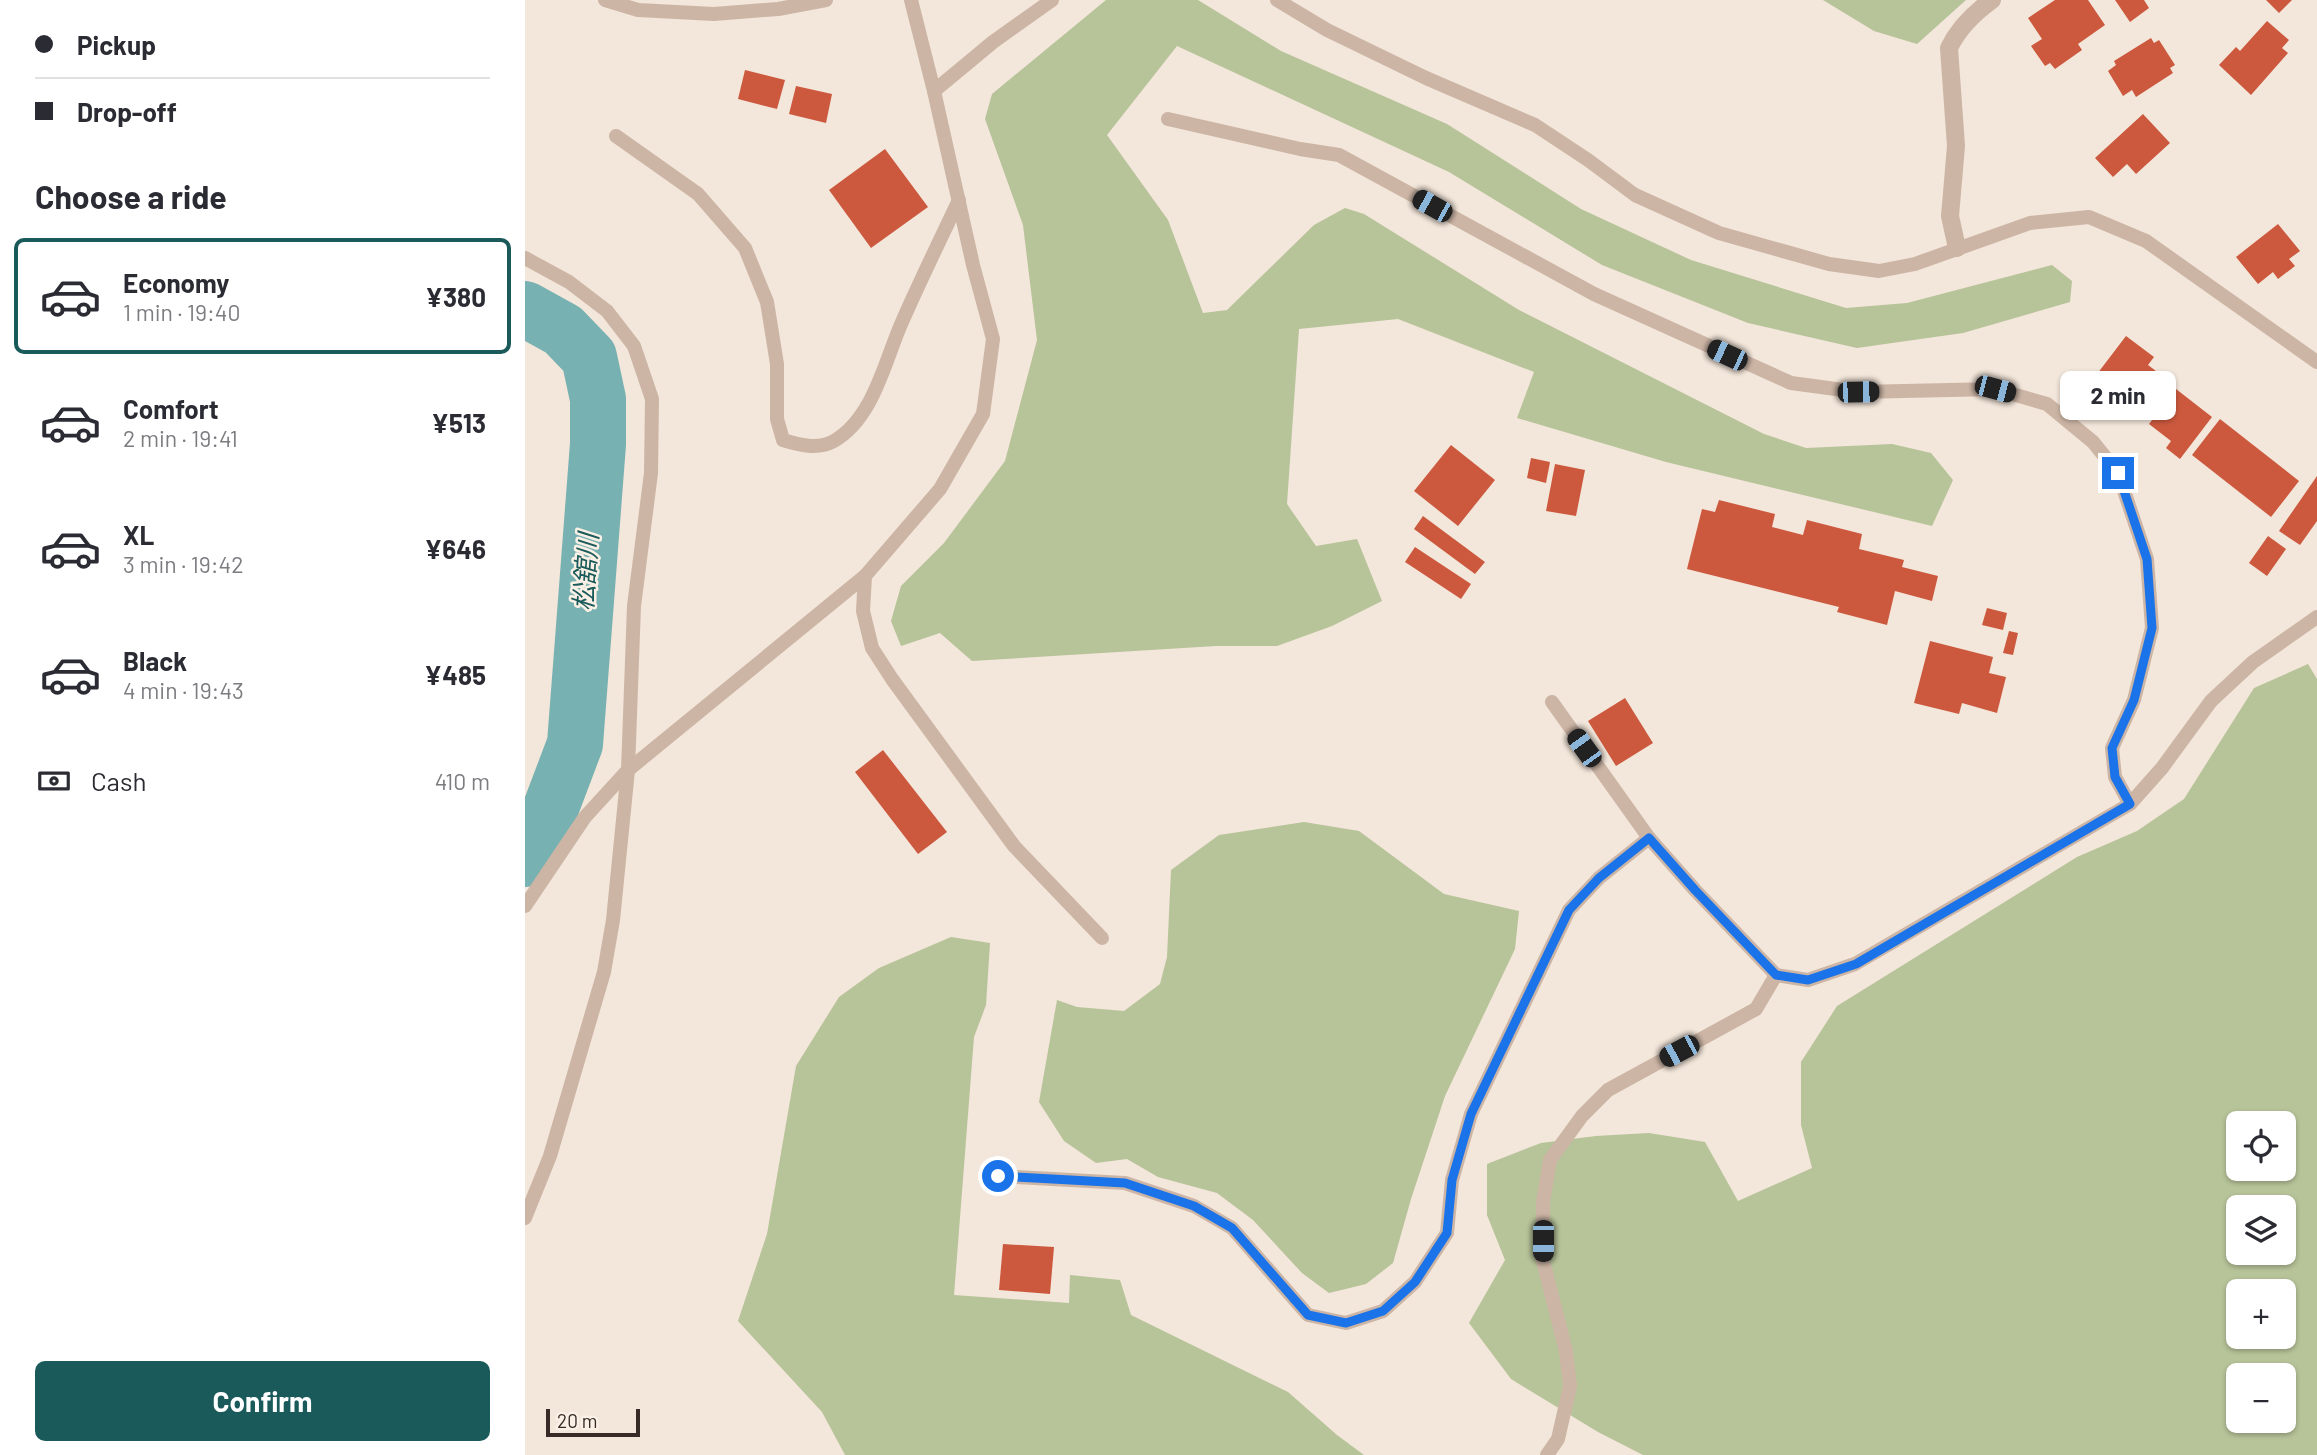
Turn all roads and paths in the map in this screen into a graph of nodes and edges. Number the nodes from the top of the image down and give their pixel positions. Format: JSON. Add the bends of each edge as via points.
{"nodes":[{"id":1,"x":605,"y":0,"type":"edge"},
{"id":2,"x":726,"y":0,"type":"edge"},
{"id":3,"x":826,"y":0,"type":"edge"},
{"id":4,"x":911,"y":0,"type":"edge"},
{"id":5,"x":1052,"y":0,"type":"edge"},
{"id":6,"x":1277,"y":0,"type":"edge"},
{"id":7,"x":1992,"y":0,"type":"edge"},
{"id":8,"x":739,"y":11,"type":"junction"},
{"id":9,"x":934,"y":91,"type":"junction"},
{"id":10,"x":1168,"y":119,"type":"dead end"},
{"id":11,"x":616,"y":136,"type":"dead end"},
{"id":12,"x":959,"y":200,"type":"junction"},
{"id":13,"x":1957,"y":248,"type":"junction"},
{"id":14,"x":525,"y":258,"type":"edge"},
{"id":15,"x":2317,"y":362,"type":"edge"},
{"id":16,"x":865,"y":576,"type":"junction"},
{"id":17,"x":2317,"y":617,"type":"edge"},
{"id":18,"x":1552,"y":702,"type":"dead end"},
{"id":19,"x":628,"y":770,"type":"junction"},
{"id":20,"x":2130,"y":804,"type":"junction"},
{"id":21,"x":1649,"y":838,"type":"junction"},
{"id":22,"x":525,"y":906,"type":"edge"},
{"id":23,"x":1102,"y":938,"type":"dead end"},
{"id":24,"x":1776,"y":975,"type":"junction"},
{"id":25,"x":998,"y":1176,"type":"dead end"},
{"id":26,"x":525,"y":1218,"type":"edge"},
{"id":27,"x":1547,"y":1455,"type":"edge"}],
"edges":[{"from":1,"to":8,"type":"lane","via":[[638,10]]},
{"from":2,"to":8,"type":"lane"},
{"from":3,"to":8,"type":"lane"},
{"from":4,"to":9,"type":"lane"},
{"from":5,"to":9,"type":"lane"},
{"from":6,"to":13,"type":"lane","via":[[1426,78],[1535,125],[1635,195],[1719,233],[1829,264],[1879,271]]},
{"from":7,"to":13,"type":"street","via":[[1975,12],[1949,48],[1957,146],[1950,216]]},
{"from":9,"to":12,"type":"lane"},
{"from":10,"to":20,"type":"lane","via":[[1339,155],[1594,294],[1791,383],[1858,392],[1995,389],[2047,404],[2093,442],[2118,473],[2147,559],[2152,628],[2134,700],[2112,748],[2115,777]]},
{"from":11,"to":12,"type":"lane","via":[[698,194],[745,248],[767,302],[777,363],[777,419],[783,440],[805,447],[833,442],[857,421],[884,371],[900,325]]},
{"from":12,"to":16,"type":"lane","via":[[993,339],[983,414],[940,489]]},
{"from":13,"to":15,"type":"lane","via":[[2030,223],[2089,217],[2146,241]]},
{"from":14,"to":19,"type":"lane","via":[[569,282],[607,311],[634,346],[652,399],[651,473],[634,606]]},
{"from":16,"to":19,"type":"lane"},
{"from":16,"to":23,"type":"lane","via":[[863,611],[872,648],[892,679],[1014,846]]},
{"from":17,"to":20,"type":"lane","via":[[2253,663],[2211,701]]},
{"from":18,"to":21,"type":"lane"},
{"from":19,"to":22,"type":"lane","via":[[585,817]]},
{"from":19,"to":26,"type":"lane","via":[[604,972],[550,1156]]},
{"from":20,"to":24,"type":"lane","via":[[1856,964],[1808,980]]},
{"from":21,"to":24,"type":"lane"},
{"from":21,"to":25,"type":"lane","via":[[1599,878],[1569,910],[1471,1114],[1452,1180],[1447,1233],[1415,1282],[1383,1311],[1346,1323],[1308,1315],[1232,1228],[1194,1206],[1125,1183]]},
{"from":24,"to":27,"type":"lane","via":[[1756,1009],[1608,1090],[1551,1160],[1542,1202],[1543,1261],[1570,1386],[1558,1439]]}]}
